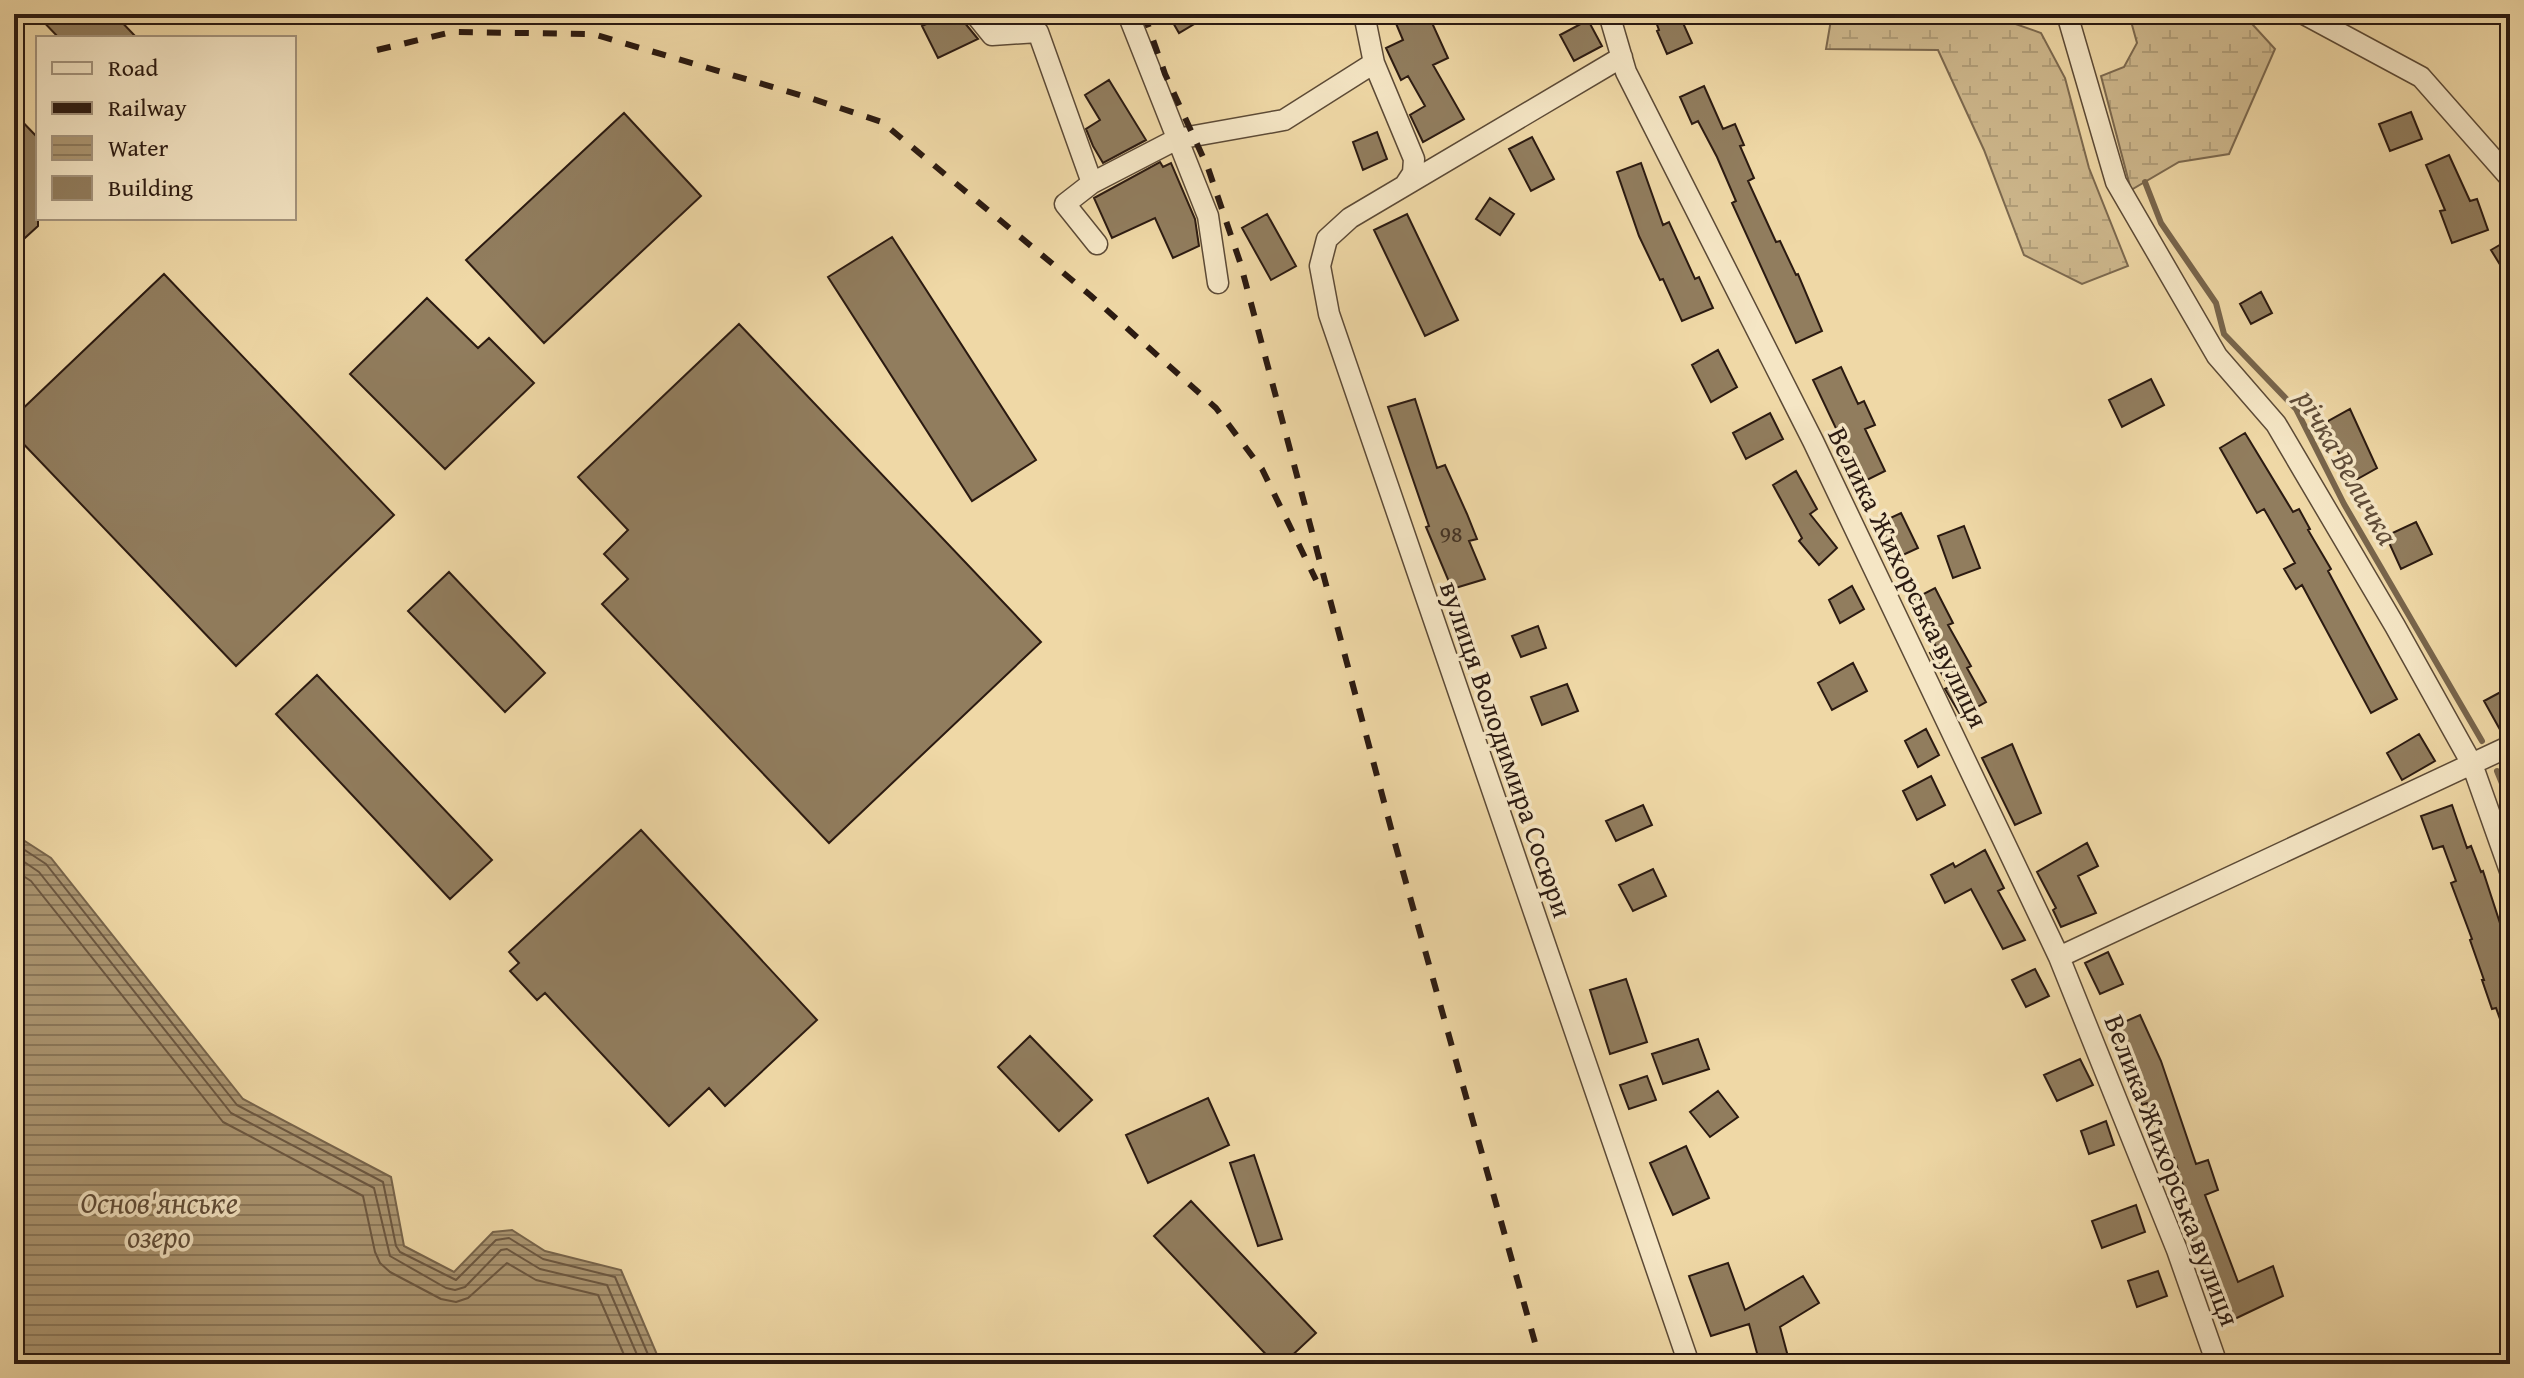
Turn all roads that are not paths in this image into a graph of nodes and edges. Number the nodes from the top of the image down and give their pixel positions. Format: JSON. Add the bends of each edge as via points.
{"nodes":[{"id":1,"x":975,"y":14,"type":"edge"},
{"id":2,"x":1128,"y":14,"type":"edge"},
{"id":3,"x":1364,"y":14,"type":"edge"},
{"id":4,"x":1609,"y":14,"type":"edge"},
{"id":5,"x":2067,"y":14,"type":"edge"},
{"id":6,"x":2304,"y":14,"type":"edge"},
{"id":7,"x":1622,"y":57,"type":"junction"},
{"id":8,"x":1374,"y":63,"type":"junction"},
{"id":9,"x":1177,"y":139,"type":"junction"},
{"id":10,"x":2510,"y":177,"type":"edge"},
{"id":11,"x":1092,"y":183,"type":"junction"},
{"id":12,"x":1405,"y":185,"type":"junction"},
{"id":13,"x":1097,"y":244,"type":"dead end"},
{"id":14,"x":1218,"y":283,"type":"dead end"},
{"id":15,"x":2510,"y":746,"type":"edge"},
{"id":16,"x":2472,"y":764,"type":"junction"},
{"id":17,"x":2510,"y":871,"type":"edge"},
{"id":18,"x":2059,"y":957,"type":"junction"},
{"id":19,"x":1689,"y":1364,"type":"edge"},
{"id":20,"x":2217,"y":1364,"type":"edge"}],
"edges":[{"from":1,"to":11,"type":"street","via":[[992,35],[1038,32]]},
{"from":2,"to":9,"type":"street"},
{"from":3,"to":8,"type":"street"},
{"from":4,"to":7,"type":"street","name":"Велика Жихорська вулиця"},
{"from":5,"to":16,"type":"street","via":[[2116,182],[2217,356],[2276,424]]},
{"from":6,"to":10,"type":"street","via":[[2421,77]]},
{"from":7,"to":12,"type":"street"},
{"from":7,"to":18,"type":"street","name":"Велика Жихорська вулиця","via":[[1813,441]]},
{"from":8,"to":9,"type":"street","via":[[1284,120]]},
{"from":8,"to":12,"type":"street","via":[[1414,159]]},
{"from":9,"to":11,"type":"street"},
{"from":9,"to":14,"type":"street","via":[[1208,216]]},
{"from":11,"to":13,"type":"street","via":[[1065,204]]},
{"from":12,"to":19,"type":"street","name":"вулиця Володимира Сосюри","via":[[1350,218],[1327,239],[1320,266],[1329,314]]},
{"from":15,"to":16,"type":"street"},
{"from":16,"to":17,"type":"street"},
{"from":16,"to":18,"type":"street"},
{"from":18,"to":20,"type":"street","name":"Велика Жихорська вулиця"}]}
